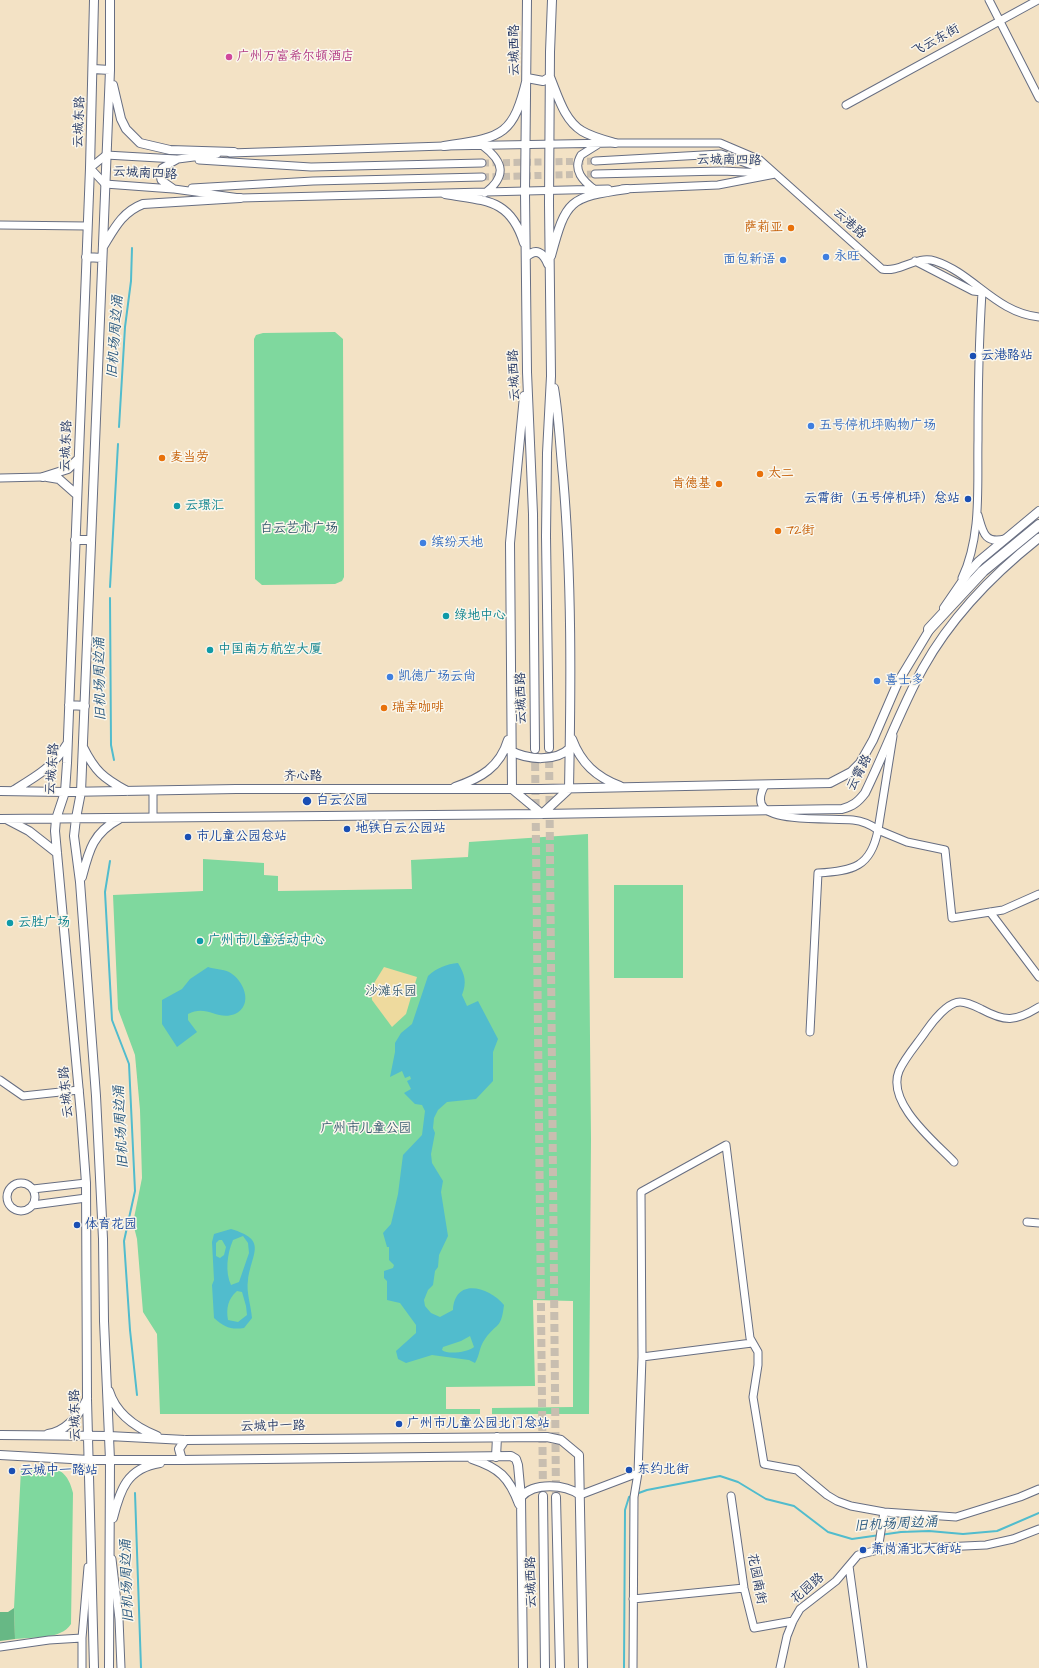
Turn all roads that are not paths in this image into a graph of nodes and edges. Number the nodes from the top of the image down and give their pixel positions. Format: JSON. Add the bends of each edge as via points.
{"nodes":[{"id":1,"x":94,"y":0,"type":"edge"},
{"id":2,"x":110,"y":0,"type":"edge"},
{"id":3,"x":527,"y":0,"type":"edge"},
{"id":4,"x":552,"y":0,"type":"edge"},
{"id":5,"x":989,"y":0,"type":"edge"},
{"id":6,"x":1038,"y":0,"type":"edge"},
{"id":7,"x":999,"y":20,"type":"junction"},
{"id":8,"x":93,"y":69,"type":"junction"},
{"id":9,"x":110,"y":70,"type":"junction"},
{"id":10,"x":527,"y":78,"type":"junction"},
{"id":11,"x":550,"y":78,"type":"junction"},
{"id":12,"x":1039,"y":98,"type":"edge"},
{"id":13,"x":846,"y":105,"type":"dead end"},
{"id":14,"x":615,"y":143,"type":"junction"},
{"id":15,"x":599,"y":144,"type":"junction"},
{"id":16,"x":444,"y":146,"type":"junction"},
{"id":17,"x":483,"y":146,"type":"junction"},
{"id":18,"x":527,"y":146,"type":"junction"},
{"id":19,"x":549,"y":146,"type":"junction"},
{"id":20,"x":234,"y":152,"type":"junction"},
{"id":21,"x":106,"y":155,"type":"junction"},
{"id":22,"x":178,"y":159,"type":"junction"},
{"id":23,"x":595,"y":161,"type":"tunnel mouth"},
{"id":24,"x":482,"y":164,"type":"tunnel mouth"},
{"id":25,"x":90,"y":168,"type":"junction"},
{"id":26,"x":595,"y":174,"type":"tunnel mouth"},
{"id":27,"x":775,"y":174,"type":"junction"},
{"id":28,"x":482,"y":177,"type":"tunnel mouth"},
{"id":29,"x":104,"y":184,"type":"junction"},
{"id":30,"x":174,"y":189,"type":"junction"},
{"id":31,"x":627,"y":189,"type":"junction"},
{"id":32,"x":595,"y":190,"type":"junction"},
{"id":33,"x":549,"y":191,"type":"junction"},
{"id":34,"x":525,"y":192,"type":"junction"},
{"id":35,"x":485,"y":193,"type":"junction"},
{"id":36,"x":445,"y":194,"type":"junction"},
{"id":37,"x":240,"y":198,"type":"junction"},
{"id":38,"x":0,"y":225,"type":"edge"},
{"id":39,"x":87,"y":226,"type":"junction"},
{"id":40,"x":102,"y":248,"type":"junction"},
{"id":41,"x":86,"y":257,"type":"junction"},
{"id":42,"x":526,"y":257,"type":"junction"},
{"id":43,"x":102,"y":258,"type":"junction"},
{"id":44,"x":549,"y":267,"type":"junction"},
{"id":45,"x":982,"y":292,"type":"junction"},
{"id":46,"x":1039,"y":317,"type":"edge"},
{"id":47,"x":527,"y":372,"type":"junction"},
{"id":48,"x":551,"y":376,"type":"junction"},
{"id":49,"x":78,"y":459,"type":"junction"},
{"id":50,"x":43,"y":476,"type":"junction"},
{"id":51,"x":0,"y":478,"type":"edge"},
{"id":52,"x":76,"y":494,"type":"junction"},
{"id":53,"x":1039,"y":511,"type":"edge"},
{"id":54,"x":977,"y":512,"type":"junction"},
{"id":55,"x":1039,"y":525,"type":"edge"},
{"id":56,"x":1039,"y":538,"type":"edge"},
{"id":57,"x":1005,"y":539,"type":"junction"},
{"id":58,"x":75,"y":540,"type":"junction"},
{"id":59,"x":91,"y":540,"type":"junction"},
{"id":60,"x":946,"y":604,"type":"junction"},
{"id":61,"x":929,"y":629,"type":"junction"},
{"id":62,"x":69,"y":705,"type":"junction"},
{"id":63,"x":85,"y":706,"type":"junction"},
{"id":64,"x":510,"y":732,"type":"junction"},
{"id":65,"x":893,"y":732,"type":"junction"},
{"id":66,"x":570,"y":735,"type":"junction"},
{"id":67,"x":68,"y":743,"type":"junction"},
{"id":68,"x":83,"y":746,"type":"junction"},
{"id":69,"x":549,"y":748,"type":"tunnel mouth"},
{"id":70,"x":570,"y":748,"type":"junction"},
{"id":71,"x":535,"y":749,"type":"tunnel mouth"},
{"id":72,"x":511,"y":751,"type":"junction"},
{"id":73,"x":765,"y":786,"type":"junction"},
{"id":74,"x":641,"y":787,"type":"junction"},
{"id":75,"x":448,"y":789,"type":"junction"},
{"id":76,"x":512,"y":789,"type":"junction"},
{"id":77,"x":541,"y":789,"type":"joint"},
{"id":78,"x":569,"y":789,"type":"junction"},
{"id":79,"x":0,"y":790,"type":"edge"},
{"id":80,"x":13,"y":791,"type":"junction"},
{"id":81,"x":153,"y":791,"type":"junction"},
{"id":82,"x":65,"y":792,"type":"junction"},
{"id":83,"x":81,"y":792,"type":"junction"},
{"id":84,"x":128,"y":792,"type":"junction"},
{"id":85,"x":768,"y":811,"type":"junction"},
{"id":86,"x":542,"y":814,"type":"junction"},
{"id":87,"x":153,"y":817,"type":"junction"},
{"id":88,"x":76,"y":818,"type":"junction"},
{"id":89,"x":120,"y":818,"type":"junction"},
{"id":90,"x":3,"y":819,"type":"edge"},
{"id":91,"x":56,"y":819,"type":"junction"},
{"id":92,"x":878,"y":830,"type":"junction"},
{"id":93,"x":57,"y":853,"type":"junction"},
{"id":94,"x":80,"y":882,"type":"junction"},
{"id":95,"x":1039,"y":894,"type":"edge"},
{"id":96,"x":990,"y":912,"type":"junction"},
{"id":97,"x":1039,"y":977,"type":"edge"},
{"id":98,"x":1039,"y":1007,"type":"edge"},
{"id":99,"x":810,"y":1032,"type":"dead end"},
{"id":100,"x":0,"y":1080,"type":"edge"},
{"id":101,"x":79,"y":1090,"type":"junction"},
{"id":102,"x":954,"y":1162,"type":"dead end"},
{"id":103,"x":86,"y":1183,"type":"junction"},
{"id":104,"x":32,"y":1189,"type":"junction"},
{"id":105,"x":86,"y":1198,"type":"junction"},
{"id":106,"x":33,"y":1205,"type":"junction"},
{"id":107,"x":1027,"y":1222,"type":"dead end"},
{"id":108,"x":1039,"y":1223,"type":"edge"},
{"id":109,"x":752,"y":1343,"type":"junction"},
{"id":110,"x":642,"y":1357,"type":"junction"},
{"id":111,"x":107,"y":1384,"type":"junction"},
{"id":112,"x":87,"y":1399,"type":"junction"},
{"id":113,"x":0,"y":1435,"type":"edge"},
{"id":114,"x":33,"y":1436,"type":"junction"},
{"id":115,"x":109,"y":1436,"type":"junction"},
{"id":116,"x":88,"y":1437,"type":"junction"},
{"id":117,"x":496,"y":1437,"type":"junction"},
{"id":118,"x":164,"y":1438,"type":"junction"},
{"id":119,"x":185,"y":1440,"type":"junction"},
{"id":120,"x":0,"y":1455,"type":"edge"},
{"id":121,"x":464,"y":1456,"type":"junction"},
{"id":122,"x":496,"y":1457,"type":"junction"},
{"id":123,"x":89,"y":1460,"type":"junction"},
{"id":124,"x":110,"y":1460,"type":"junction"},
{"id":125,"x":182,"y":1460,"type":"junction"},
{"id":126,"x":638,"y":1472,"type":"junction"},
{"id":127,"x":1039,"y":1489,"type":"edge"},
{"id":128,"x":580,"y":1495,"type":"junction"},
{"id":129,"x":543,"y":1496,"type":"tunnel mouth"},
{"id":130,"x":731,"y":1496,"type":"dead end"},
{"id":131,"x":556,"y":1497,"type":"tunnel mouth"},
{"id":132,"x":521,"y":1498,"type":"junction"},
{"id":133,"x":522,"y":1512,"type":"junction"},
{"id":134,"x":884,"y":1512,"type":"junction"},
{"id":135,"x":1039,"y":1528,"type":"edge"},
{"id":136,"x":109,"y":1535,"type":"junction"},
{"id":137,"x":91,"y":1537,"type":"junction"},
{"id":138,"x":878,"y":1550,"type":"junction"},
{"id":139,"x":849,"y":1566,"type":"junction"},
{"id":140,"x":744,"y":1588,"type":"junction"},
{"id":141,"x":633,"y":1599,"type":"junction"},
{"id":142,"x":792,"y":1621,"type":"junction"},
{"id":143,"x":82,"y":1638,"type":"junction"},
{"id":144,"x":0,"y":1647,"type":"edge"},
{"id":145,"x":82,"y":1668,"type":"edge"},
{"id":146,"x":94,"y":1668,"type":"edge"},
{"id":147,"x":109,"y":1668,"type":"edge"},
{"id":148,"x":121,"y":1668,"type":"edge"},
{"id":149,"x":523,"y":1668,"type":"edge"},
{"id":150,"x":545,"y":1668,"type":"edge"},
{"id":151,"x":560,"y":1668,"type":"edge"},
{"id":152,"x":582,"y":1668,"type":"edge"},
{"id":153,"x":633,"y":1668,"type":"edge"},
{"id":154,"x":780,"y":1668,"type":"edge"},
{"id":155,"x":863,"y":1668,"type":"edge"}],
"edges":[{"from":1,"to":8,"type":"main road","name":"云城东路"},
{"from":2,"to":9,"type":"main road","name":"云城东路"},
{"from":3,"to":10,"type":"main road","name":"云城西路"},
{"from":4,"to":11,"type":"main road","name":"云城西路"},
{"from":5,"to":7,"type":"street"},
{"from":6,"to":7,"type":"street","name":"飞云东街"},
{"from":7,"to":12,"type":"street"},
{"from":7,"to":13,"type":"street","name":"飞云东街"},
{"from":8,"to":9,"type":"main road"},
{"from":8,"to":25,"type":"main road","name":"云城东路"},
{"from":9,"to":20,"type":"main road","via":[[121,119],[126,129],[140,143],[170,150]]},
{"from":9,"to":21,"type":"main road","name":"云城东路"},
{"from":10,"to":11,"type":"main road","via":[[543,81]]},
{"from":10,"to":16,"type":"main road","via":[[521,105],[513,120],[502,132],[486,139]]},
{"from":10,"to":18,"type":"main road","name":"云城西路"},
{"from":11,"to":14,"type":"main road","via":[[563,110],[574,126],[588,134]]},
{"from":11,"to":19,"type":"main road","name":"云城西路"},
{"from":14,"to":15,"type":"street","name":"云港路"},
{"from":14,"to":27,"type":"street","name":"云港路","via":[[720,144],[760,160]]},
{"from":15,"to":19,"type":"street","name":"云港路"},
{"from":15,"to":32,"type":"street","via":[[581,155],[578,166],[580,177]]},
{"from":16,"to":17,"type":"street","name":"云港路"},
{"from":16,"to":20,"type":"street","name":"云港路"},
{"from":17,"to":18,"type":"street","name":"云港路"},
{"from":17,"to":35,"type":"street","via":[[500,165],[501,173],[494,186]]},
{"from":18,"to":19,"type":"street","name":"云港路"},
{"from":18,"to":34,"type":"main road","name":"云城西路"},
{"from":19,"to":33,"type":"main road","name":"云城西路"},
{"from":20,"to":22,"type":"street","name":"云港路"},
{"from":21,"to":22,"type":"street","name":"云城南四路"},
{"from":21,"to":25,"type":"street","name":"云城南四路"},
{"from":21,"to":29,"type":"main road","name":"云城东路"},
{"from":22,"to":24,"type":"street","name":"云城南四路","via":[[311,166]]},
{"from":22,"to":30,"type":"street","via":[[162,168],[160,174],[161,180]]},
{"from":23,"to":27,"type":"street","name":"云城南四路","via":[[721,154]]},
{"from":25,"to":29,"type":"street","name":"云城南四路"},
{"from":25,"to":39,"type":"main road","name":"云城东路"},
{"from":26,"to":27,"type":"street","name":"云城南四路","via":[[722,171]]},
{"from":27,"to":31,"type":"street","via":[[718,185]]},
{"from":27,"to":45,"type":"street","name":"云港路","via":[[879,267],[890,269],[915,261],[973,292]]},
{"from":28,"to":30,"type":"street","name":"云城南四路","via":[[313,181]]},
{"from":29,"to":30,"type":"street","name":"云城南四路"},
{"from":29,"to":40,"type":"main road","name":"云城东路"},
{"from":30,"to":37,"type":"street"},
{"from":31,"to":32,"type":"street"},
{"from":31,"to":44,"type":"main road","via":[[591,194],[570,206],[561,219]]},
{"from":32,"to":33,"type":"street"},
{"from":33,"to":34,"type":"street"},
{"from":33,"to":44,"type":"main road","name":"云城西路"},
{"from":34,"to":35,"type":"street"},
{"from":34,"to":42,"type":"main road","name":"云城西路"},
{"from":35,"to":36,"type":"street"},
{"from":36,"to":37,"type":"street"},
{"from":36,"to":42,"type":"main road","via":[[486,201],[508,212],[524,242]]},
{"from":37,"to":40,"type":"main road","via":[[142,204],[123,216]]},
{"from":38,"to":39,"type":"street"},
{"from":39,"to":41,"type":"main road","name":"云城东路"},
{"from":40,"to":43,"type":"main road","name":"云城东路"},
{"from":41,"to":43,"type":"main road"},
{"from":41,"to":49,"type":"main road","name":"云城东路"},
{"from":42,"to":44,"type":"main road","via":[[534,251],[538,252],[543,255]]},
{"from":42,"to":47,"type":"main road","name":"云城西路"},
{"from":43,"to":59,"type":"main road","name":"云城东路"},
{"from":44,"to":48,"type":"main road","name":"云城西路"},
{"from":45,"to":46,"type":"street","name":"云港路","via":[[1016,311]]},
{"from":45,"to":54,"type":"street"},
{"from":47,"to":64,"type":"main road","via":[[510,544]]},
{"from":47,"to":71,"type":"main road","name":"云城西路","via":[[533,514]]},
{"from":48,"to":66,"type":"main road","via":[[557,412],[567,522]]},
{"from":48,"to":69,"type":"main road","name":"云城西路","via":[[546,536]]},
{"from":49,"to":50,"type":"main road","via":[[68,469]]},
{"from":49,"to":52,"type":"main road","name":"云城东路"},
{"from":50,"to":51,"type":"street"},
{"from":50,"to":52,"type":"main road","via":[[59,479]]},
{"from":52,"to":58,"type":"main road","name":"云城东路"},
{"from":53,"to":57,"type":"main road","name":"云霄路"},
{"from":54,"to":57,"type":"street","via":[[984,536],[991,540]]},
{"from":54,"to":60,"type":"street","via":[[970,558],[961,580]]},
{"from":55,"to":61,"type":"highway","via":[[983,571]]},
{"from":56,"to":65,"type":"main road","name":"云霄路","via":[[988,581],[959,614],[922,669]]},
{"from":57,"to":60,"type":"main road","name":"云霄路","via":[[968,573]]},
{"from":58,"to":59,"type":"main road"},
{"from":58,"to":62,"type":"main road","name":"云城东路"},
{"from":59,"to":63,"type":"main road","name":"云城东路"},
{"from":60,"to":61,"type":"main road","name":"云霄路"},
{"from":61,"to":73,"type":"main road","name":"云霄路","via":[[898,682],[867,751],[851,772],[830,783]]},
{"from":62,"to":63,"type":"main road"},
{"from":62,"to":67,"type":"main road","name":"云城东路"},
{"from":63,"to":68,"type":"main road","name":"云城东路"},
{"from":64,"to":72,"type":"main road"},
{"from":64,"to":75,"type":"main road","via":[[504,754],[495,766],[472,781]]},
{"from":65,"to":85,"type":"main road","name":"云霄路","via":[[859,802],[842,809]]},
{"from":65,"to":92,"type":"street"},
{"from":66,"to":70,"type":"main road"},
{"from":66,"to":74,"type":"main road","via":[[581,759],[595,773],[623,786]]},
{"from":67,"to":80,"type":"main road","via":[[43,773]]},
{"from":67,"to":82,"type":"main road","name":"云城东路"},
{"from":68,"to":83,"type":"main road","name":"云城东路"},
{"from":68,"to":84,"type":"main road","via":[[99,774]]},
{"from":70,"to":72,"type":"main road","via":[[555,757],[529,757]]},
{"from":70,"to":78,"type":"main road"},
{"from":72,"to":76,"type":"main road"},
{"from":73,"to":74,"type":"main road","name":"云霄路"},
{"from":73,"to":85,"type":"street","via":[[761,802]]},
{"from":74,"to":78,"type":"main road","name":"云霄路"},
{"from":75,"to":76,"type":"main road","name":"齐心路"},
{"from":75,"to":81,"type":"main road","name":"齐心路"},
{"from":76,"to":77,"type":"main road","name":"齐心路"},
{"from":76,"to":86,"type":"main road"},
{"from":77,"to":78,"type":"main road","name":"云霄路"},
{"from":78,"to":86,"type":"main road"},
{"from":79,"to":80,"type":"main road","name":"齐心路"},
{"from":80,"to":82,"type":"main road","name":"齐心路"},
{"from":81,"to":84,"type":"main road","name":"齐心路"},
{"from":81,"to":87,"type":"street"},
{"from":82,"to":83,"type":"main road","name":"齐心路"},
{"from":82,"to":91,"type":"main road","name":"云城东路"},
{"from":83,"to":84,"type":"main road","name":"齐心路"},
{"from":83,"to":88,"type":"main road","name":"云城东路"},
{"from":85,"to":86,"type":"main road","name":"云霄路"},
{"from":85,"to":92,"type":"street","via":[[798,818],[854,820],[871,824]]},
{"from":86,"to":87,"type":"main road"},
{"from":87,"to":89,"type":"main road"},
{"from":88,"to":89,"type":"main road"},
{"from":88,"to":91,"type":"main road"},
{"from":88,"to":94,"type":"main road","name":"云城东路","via":[[74,836]]},
{"from":89,"to":94,"type":"main road","via":[[104,829],[91,846]]},
{"from":90,"to":91,"type":"main road"},
{"from":90,"to":93,"type":"main road","via":[[29,831]]},
{"from":91,"to":93,"type":"main road","name":"云城东路"},
{"from":92,"to":96,"type":"street","via":[[906,842],[945,850],[952,918]]},
{"from":92,"to":99,"type":"street","via":[[875,846],[866,861],[841,872],[818,873]]},
{"from":93,"to":101,"type":"main road","name":"云城东路"},
{"from":94,"to":111,"type":"main road","name":"云城东路","via":[[100,1172]]},
{"from":95,"to":96,"type":"street","via":[[1003,910]]},
{"from":96,"to":97,"type":"street"},
{"from":98,"to":102,"type":"street","via":[[1027,1015],[1008,1020],[998,1018],[976,1006],[960,1002],[952,1005],[935,1017],[899,1072],[897,1094],[907,1112]]},
{"from":100,"to":101,"type":"street","via":[[23,1096]]},
{"from":101,"to":103,"type":"main road","name":"云城东路"},
{"from":103,"to":104,"type":"street"},
{"from":103,"to":105,"type":"main road","name":"云城东路"},
{"from":104,"to":106,"type":"street","via":[[35,1197]]},
{"from":104,"to":106,"type":"street","via":[[26,1184],[17,1183],[10,1187],[6,1198],[9,1206],[16,1211],[24,1211]]},
{"from":105,"to":106,"type":"street"},
{"from":105,"to":112,"type":"main road","name":"云城东路"},
{"from":107,"to":108,"type":"street"},
{"from":109,"to":110,"type":"street"},
{"from":109,"to":110,"type":"street","via":[[739,1261],[726,1145],[641,1192]]},
{"from":109,"to":134,"type":"street","via":[[758,1352],[754,1397],[764,1464],[797,1470],[837,1501]]},
{"from":110,"to":126,"type":"street"},
{"from":111,"to":115,"type":"main road","name":"云城东路"},
{"from":111,"to":118,"type":"main road","via":[[115,1404],[132,1424]]},
{"from":112,"to":114,"type":"main road","via":[[78,1414],[66,1426],[53,1433]]},
{"from":112,"to":116,"type":"main road","name":"云城东路"},
{"from":113,"to":114,"type":"main road","name":"云城中一路"},
{"from":114,"to":116,"type":"main road","name":"云城中一路"},
{"from":115,"to":116,"type":"main road","name":"云城中一路"},
{"from":115,"to":118,"type":"main road","name":"云城中一路"},
{"from":115,"to":124,"type":"main road","name":"云城东路"},
{"from":116,"to":123,"type":"main road","name":"云城东路"},
{"from":117,"to":119,"type":"main road","name":"云城中一路"},
{"from":117,"to":122,"type":"main road"},
{"from":117,"to":128,"type":"main road","name":"云城中一路","via":[[547,1437],[561,1440],[579,1455]]},
{"from":118,"to":119,"type":"main road","name":"云城中一路"},
{"from":119,"to":125,"type":"main road","via":[[179,1449]]},
{"from":120,"to":123,"type":"main road"},
{"from":121,"to":122,"type":"main road"},
{"from":121,"to":125,"type":"main road"},
{"from":121,"to":133,"type":"main road","via":[[488,1465],[505,1477],[512,1486]]},
{"from":122,"to":132,"type":"main road","via":[[511,1456],[516,1459]]},
{"from":123,"to":124,"type":"main road"},
{"from":123,"to":137,"type":"main road","name":"云城东路"},
{"from":124,"to":125,"type":"main road"},
{"from":124,"to":136,"type":"main road","name":"云城东路"},
{"from":125,"to":136,"type":"main road","via":[[147,1466],[130,1476],[120,1493]]},
{"from":126,"to":128,"type":"street"},
{"from":126,"to":141,"type":"street","via":[[634,1497]]},
{"from":127,"to":134,"type":"street","via":[[956,1517]]},
{"from":128,"to":132,"type":"main road","via":[[566,1488],[537,1488],[526,1492]]},
{"from":128,"to":152,"type":"main road","name":"云城中一路"},
{"from":129,"to":150,"type":"main road","name":"云城西路"},
{"from":130,"to":140,"type":"street","name":"花园南街"},
{"from":131,"to":151,"type":"main road","name":"云城西路"},
{"from":132,"to":133,"type":"main road"},
{"from":133,"to":149,"type":"main road"},
{"from":134,"to":138,"type":"street"},
{"from":135,"to":138,"type":"street","name":"花园路","via":[[1013,1539],[986,1545]]},
{"from":136,"to":147,"type":"main road","name":"云城东路"},
{"from":136,"to":148,"type":"street","name":"云城东路","via":[[119,1619]]},
{"from":137,"to":143,"type":"street","name":"云城东路"},
{"from":137,"to":146,"type":"main road","name":"云城东路"},
{"from":138,"to":139,"type":"street","name":"花园路","via":[[858,1555]]},
{"from":139,"to":142,"type":"street","name":"花园路","via":[[836,1581],[800,1609]]},
{"from":139,"to":155,"type":"street"},
{"from":140,"to":141,"type":"street"},
{"from":140,"to":142,"type":"street","name":"花园南街","via":[[754,1628]]},
{"from":141,"to":153,"type":"street"},
{"from":142,"to":154,"type":"street","name":"花园路"},
{"from":143,"to":144,"type":"street"},
{"from":143,"to":145,"type":"street","name":"云城东路"}]}
